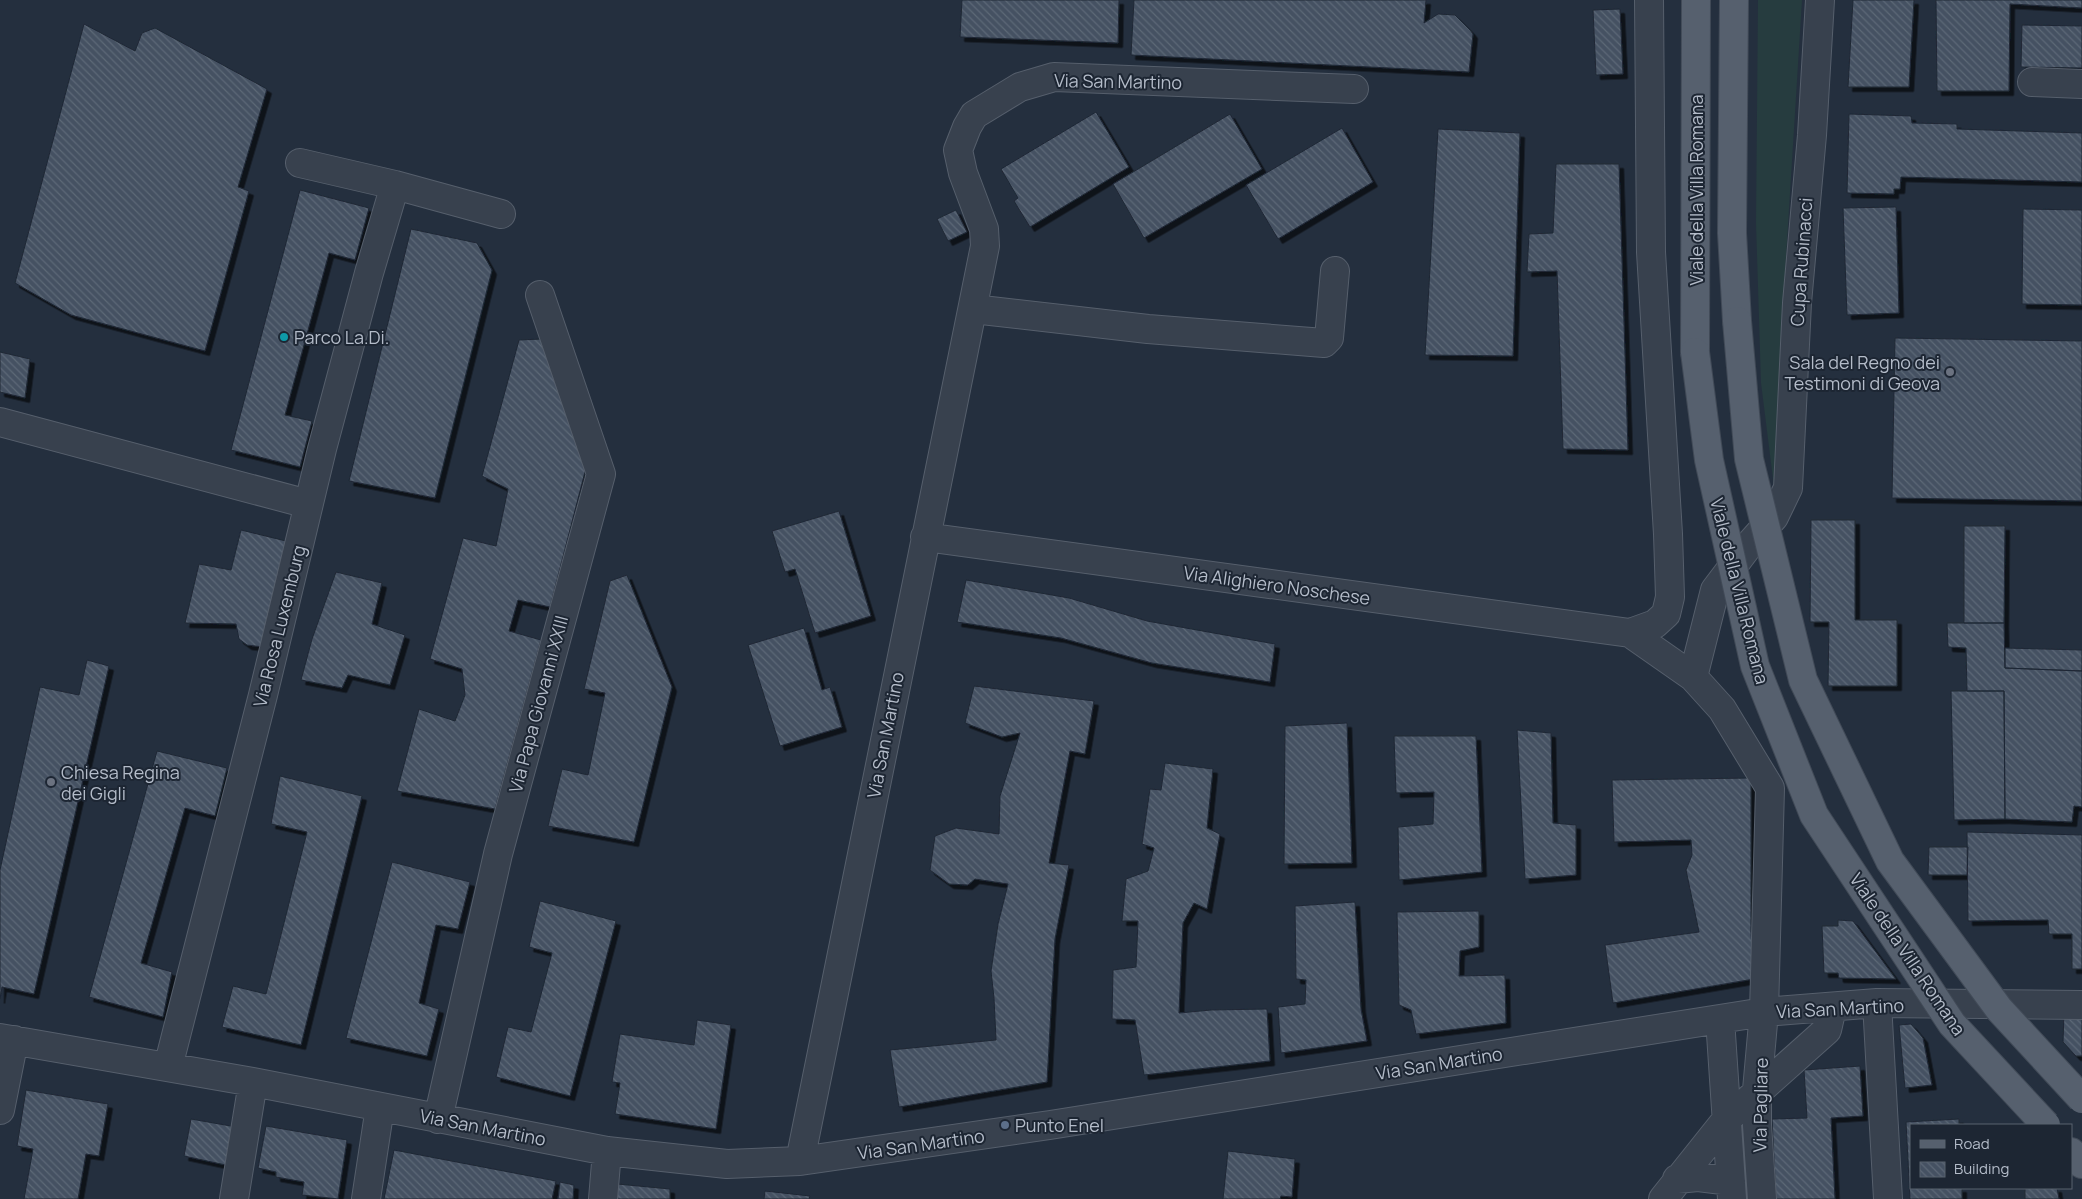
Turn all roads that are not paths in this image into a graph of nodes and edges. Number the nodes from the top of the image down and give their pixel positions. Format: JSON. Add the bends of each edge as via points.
{"nodes":[{"id":1,"x":1649,"y":0,"type":"edge"},
{"id":2,"x":1696,"y":0,"type":"edge"},
{"id":3,"x":1734,"y":0,"type":"edge"},
{"id":4,"x":1820,"y":0,"type":"edge"},
{"id":5,"x":2032,"y":82,"type":"dead end"},
{"id":6,"x":2082,"y":84,"type":"edge"},
{"id":7,"x":1354,"y":88,"type":"dead end"},
{"id":8,"x":300,"y":164,"type":"dead end"},
{"id":9,"x":395,"y":185,"type":"junction"},
{"id":10,"x":502,"y":214,"type":"dead end"},
{"id":11,"x":1335,"y":271,"type":"dead end"},
{"id":12,"x":540,"y":295,"type":"dead end"},
{"id":13,"x":973,"y":309,"type":"junction"},
{"id":14,"x":0,"y":422,"type":"edge"},
{"id":15,"x":308,"y":504,"type":"junction"},
{"id":16,"x":925,"y":537,"type":"junction"},
{"id":17,"x":1630,"y":632,"type":"junction"},
{"id":18,"x":1693,"y":677,"type":"junction"},
{"id":19,"x":1877,"y":1003,"type":"junction"},
{"id":20,"x":2082,"y":1005,"type":"edge"},
{"id":21,"x":1832,"y":1008,"type":"junction"},
{"id":22,"x":1764,"y":1012,"type":"junction"},
{"id":23,"x":1720,"y":1019,"type":"junction"},
{"id":24,"x":7,"y":1039,"type":"edge"},
{"id":25,"x":168,"y":1067,"type":"junction"},
{"id":26,"x":253,"y":1082,"type":"junction"},
{"id":27,"x":1757,"y":1090,"type":"junction"},
{"id":28,"x":2082,"y":1099,"type":"edge"},
{"id":29,"x":380,"y":1107,"type":"junction"},
{"id":30,"x":0,"y":1110,"type":"edge"},
{"id":31,"x":438,"y":1119,"type":"junction"},
{"id":32,"x":1726,"y":1120,"type":"junction"},
{"id":33,"x":2045,"y":1124,"type":"edge"},
{"id":34,"x":608,"y":1151,"type":"junction"},
{"id":35,"x":2072,"y":1153,"type":"edge"},
{"id":36,"x":800,"y":1161,"type":"junction"},
{"id":37,"x":2082,"y":1164,"type":"edge"},
{"id":38,"x":1670,"y":1189,"type":"edge"},
{"id":39,"x":1731,"y":1190,"type":"edge"},
{"id":40,"x":234,"y":1199,"type":"edge"},
{"id":41,"x":366,"y":1199,"type":"edge"},
{"id":42,"x":603,"y":1199,"type":"edge"},
{"id":43,"x":1762,"y":1199,"type":"edge"},
{"id":44,"x":1888,"y":1199,"type":"edge"}],
"edges":[{"from":1,"to":17,"type":"street","via":[[1651,252],[1670,597],[1666,614],[1655,624]]},
{"from":2,"to":33,"type":"main road","name":"Viale della Villa Romana","bridge":true,"via":[[1695,352],[1709,460],[1754,666],[1814,815],[1952,1024]]},
{"from":3,"to":28,"type":"main road","name":"Viale della Villa Romana","bridge":true,"via":[[1732,233],[1749,459],[1803,680],[1890,861],[1999,1009]]},
{"from":4,"to":18,"type":"street","name":"Cupa Rubinacci","via":[[1797,303],[1788,488],[1774,517],[1715,590]]},
{"from":5,"to":6,"type":"street"},
{"from":7,"to":13,"type":"street","name":"Via San Martino","via":[[1054,77],[1020,87],[974,115],[958,150],[962,173],[984,230],[985,246]]},
{"from":8,"to":9,"type":"street"},
{"from":9,"to":10,"type":"street"},
{"from":9,"to":15,"type":"street","name":"Via Rosa Luxemburg"},
{"from":11,"to":13,"type":"street","via":[[1329,338],[1324,343],[1148,329]]},
{"from":12,"to":31,"type":"street","name":"Via Papa Giovanni XXIII","via":[[601,474],[498,854]]},
{"from":13,"to":16,"type":"street","name":"Via San Martino"},
{"from":14,"to":15,"type":"street"},
{"from":15,"to":25,"type":"street","name":"Via Rosa Luxemburg"},
{"from":16,"to":17,"type":"street","name":"Via Alighiero Noschese"},
{"from":16,"to":36,"type":"street","name":"Via San Martino"},
{"from":17,"to":18,"type":"street","name":"Via Pagliare"},
{"from":18,"to":22,"type":"street","name":"Via Pagliare","via":[[1722,709],[1770,788]]},
{"from":19,"to":20,"type":"street","name":"Via San Martino"},
{"from":19,"to":21,"type":"street","name":"Via San Martino"},
{"from":19,"to":44,"type":"street"},
{"from":21,"to":22,"type":"street","name":"Via San Martino"},
{"from":21,"to":27,"type":"street","via":[[1827,1030]]},
{"from":22,"to":23,"type":"street","name":"Via San Martino"},
{"from":22,"to":27,"type":"street","name":"Via Pagliare"},
{"from":23,"to":32,"type":"street","name":"Via Pagliare"},
{"from":23,"to":36,"type":"street","name":"Via San Martino","via":[[1050,1125]]},
{"from":24,"to":25,"type":"street","name":"Via San Martino"},
{"from":24,"to":30,"type":"street"},
{"from":25,"to":26,"type":"street","name":"Via San Martino"},
{"from":26,"to":29,"type":"street","name":"Via San Martino"},
{"from":26,"to":40,"type":"street"},
{"from":27,"to":32,"type":"street"},
{"from":27,"to":43,"type":"street","name":"Via Pagliare"},
{"from":29,"to":31,"type":"street","name":"Via San Martino"},
{"from":29,"to":41,"type":"street"},
{"from":31,"to":34,"type":"street","name":"Via San Martino"},
{"from":32,"to":38,"type":"street"},
{"from":32,"to":39,"type":"street","name":"Via Pagliare"},
{"from":34,"to":36,"type":"street","name":"Via San Martino","via":[[727,1164]]},
{"from":34,"to":42,"type":"street"},
{"from":35,"to":37,"type":"main road"},
{"from":38,"to":39,"type":"street","via":[[1698,1177]]}]}
